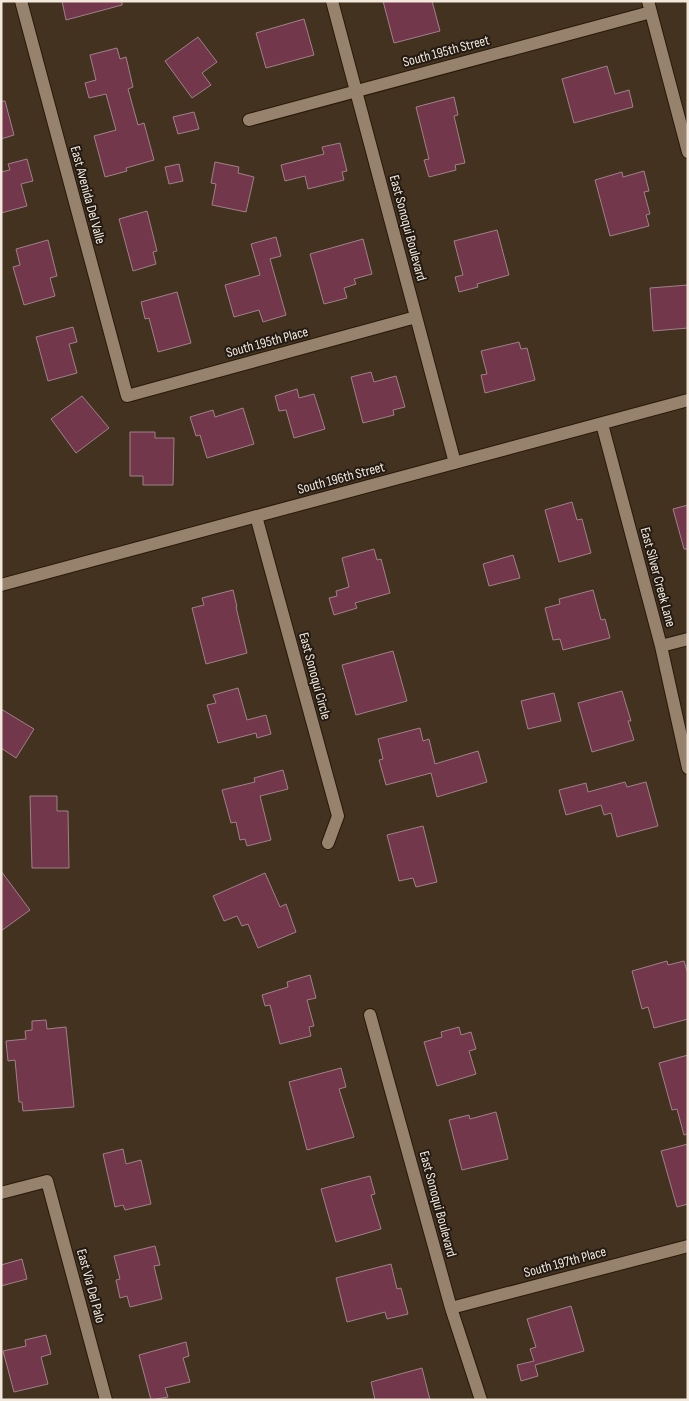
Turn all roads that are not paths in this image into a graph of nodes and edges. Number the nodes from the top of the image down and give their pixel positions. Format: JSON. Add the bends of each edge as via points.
{"nodes":[{"id":1,"x":20,"y":1,"type":"edge"},
{"id":2,"x":332,"y":1,"type":"edge"},
{"id":3,"x":649,"y":7,"type":"edge"},
{"id":4,"x":356,"y":91,"type":"junction"},
{"id":5,"x":249,"y":120,"type":"dead end"},
{"id":6,"x":688,"y":152,"type":"edge"},
{"id":7,"x":416,"y":316,"type":"junction"},
{"id":8,"x":127,"y":396,"type":"joint"},
{"id":9,"x":688,"y":400,"type":"edge"},
{"id":10,"x":602,"y":424,"type":"junction"},
{"id":11,"x":455,"y":463,"type":"junction"},
{"id":12,"x":256,"y":516,"type":"junction"},
{"id":13,"x":1,"y":585,"type":"edge"},
{"id":14,"x":688,"y":639,"type":"edge"},
{"id":15,"x":661,"y":646,"type":"junction"},
{"id":16,"x":688,"y":768,"type":"edge"},
{"id":17,"x":328,"y":843,"type":"dead end"},
{"id":18,"x":370,"y":1015,"type":"dead end"},
{"id":19,"x":1,"y":1193,"type":"edge"},
{"id":20,"x":688,"y":1246,"type":"edge"},
{"id":21,"x":450,"y":1308,"type":"junction"},
{"id":22,"x":106,"y":1400,"type":"edge"},
{"id":23,"x":481,"y":1400,"type":"edge"}],
"edges":[{"from":1,"to":8,"type":"street","name":"East Avenida Del Valle"},
{"from":2,"to":4,"type":"street","name":"East Sonoqui Boulevard"},
{"from":3,"to":4,"type":"street","name":"South 195th Street"},
{"from":3,"to":6,"type":"street"},
{"from":4,"to":5,"type":"street","name":"South 195th Street"},
{"from":4,"to":7,"type":"street","name":"East Sonoqui Boulevard"},
{"from":7,"to":8,"type":"street","name":"South 195th Place"},
{"from":7,"to":11,"type":"street","name":"East Sonoqui Boulevard"},
{"from":9,"to":10,"type":"street","name":"South 196th Street"},
{"from":10,"to":11,"type":"street","name":"South 196th Street"},
{"from":10,"to":15,"type":"street","name":"East Silver Creek Lane"},
{"from":11,"to":12,"type":"street","name":"South 196th Street"},
{"from":12,"to":13,"type":"street","name":"South 196th Street"},
{"from":12,"to":17,"type":"street","name":"East Sonoqui Circle","via":[[338,816]]},
{"from":14,"to":15,"type":"street"},
{"from":15,"to":16,"type":"street","name":"East Silver Creek Lane"},
{"from":18,"to":21,"type":"street","name":"East Sonoqui Boulevard"},
{"from":19,"to":22,"type":"street","name":"East Via Del Palo","via":[[47,1181]]},
{"from":20,"to":21,"type":"street","name":"South 197th Place"},
{"from":21,"to":23,"type":"street","name":"East Sonoqui Boulevard"}]}
